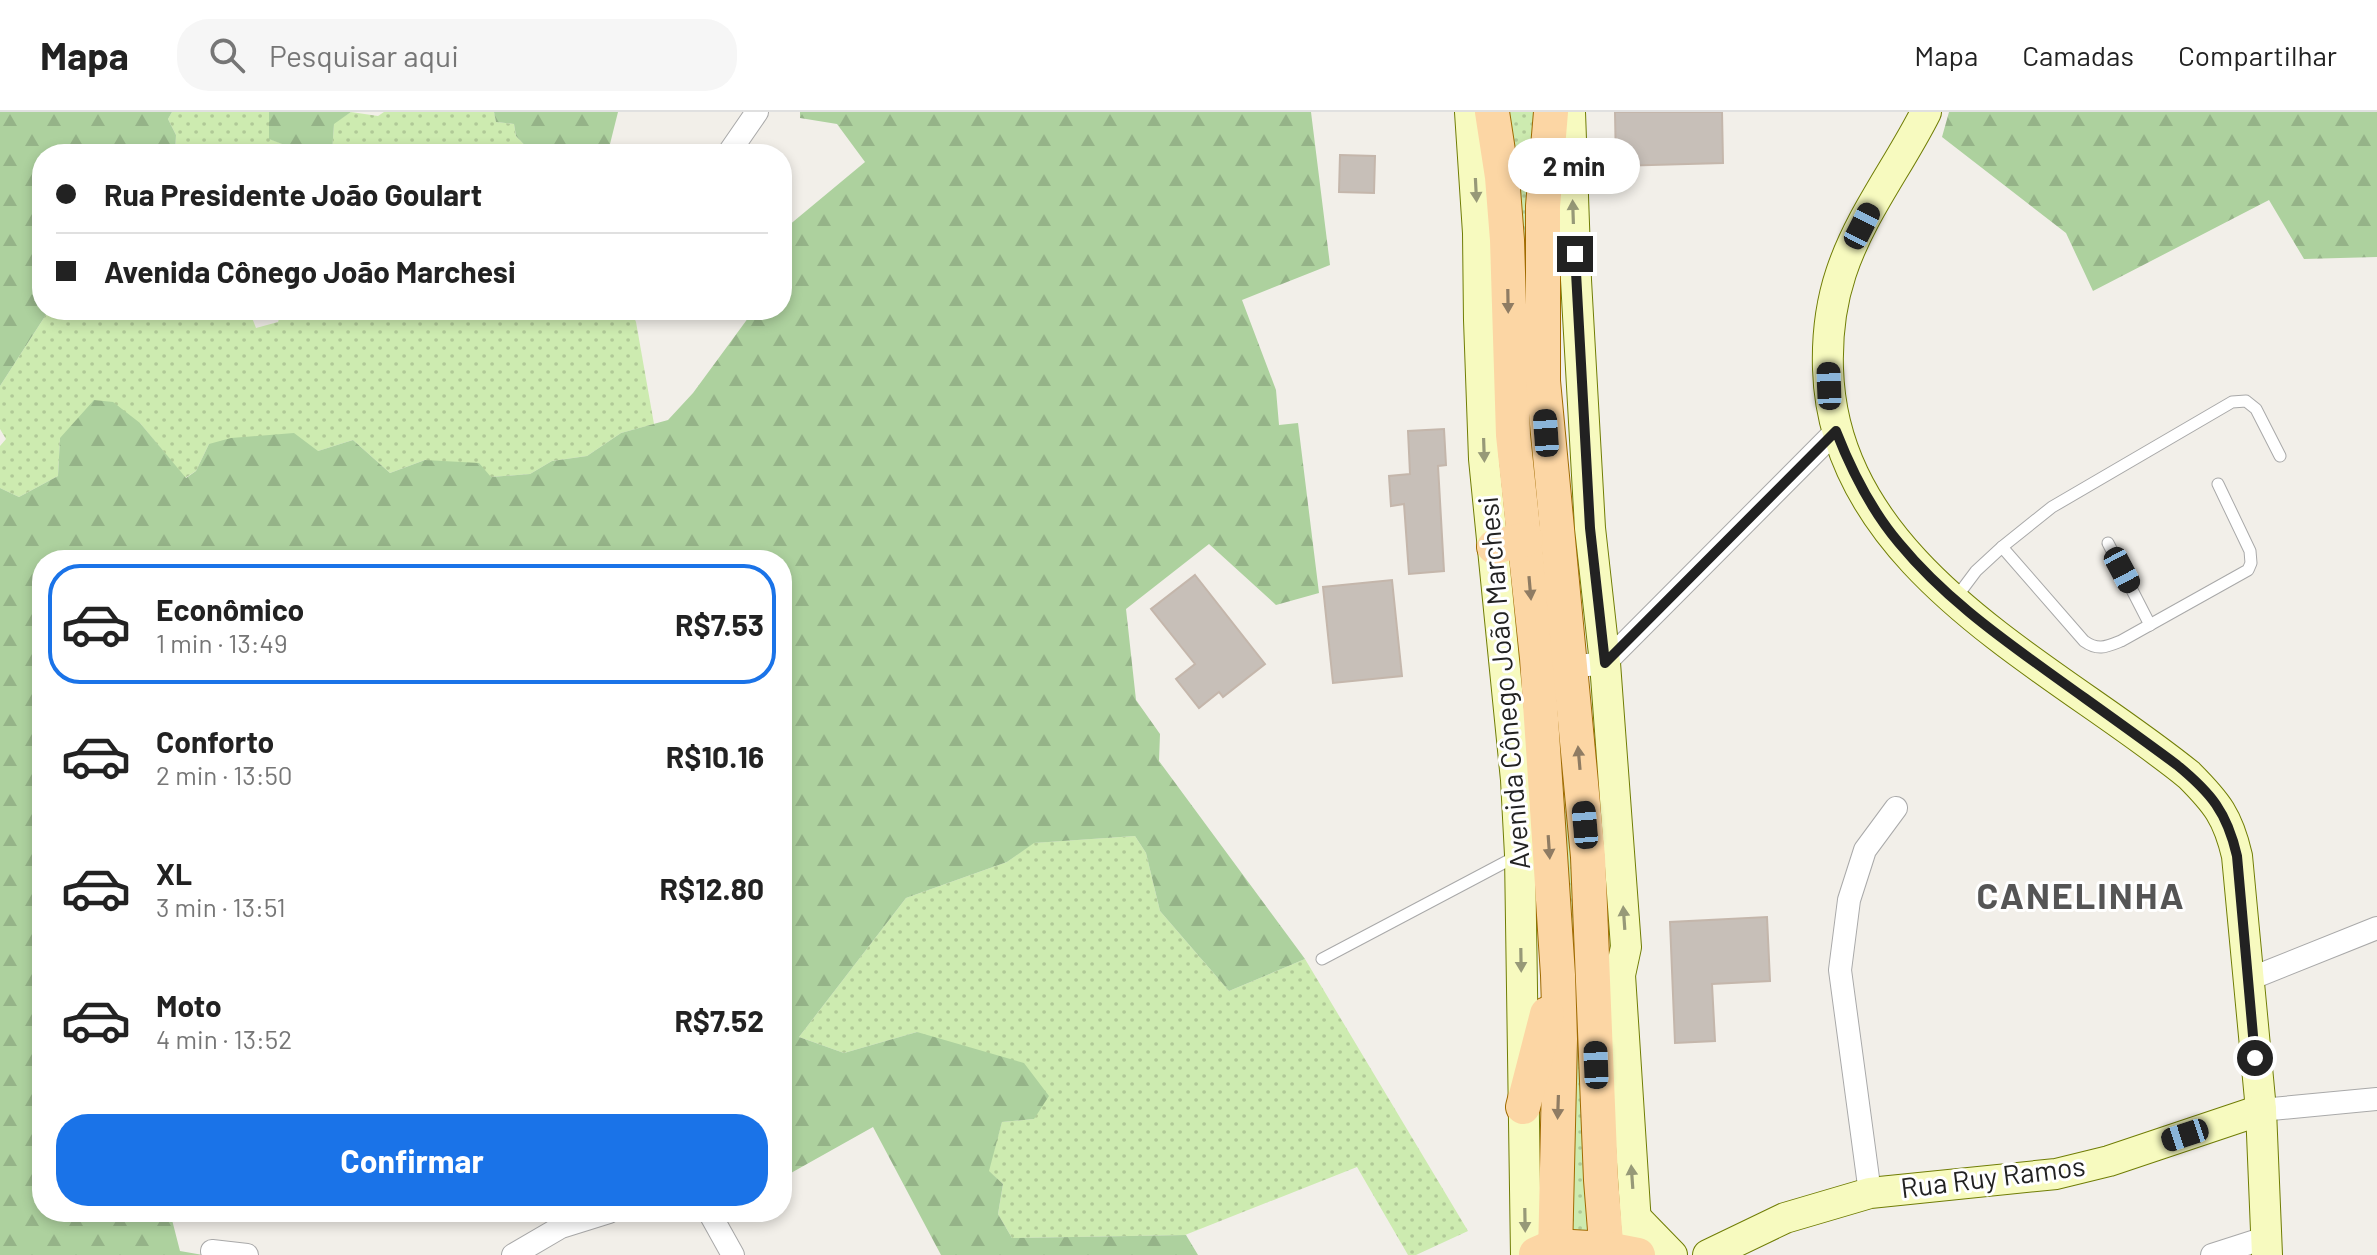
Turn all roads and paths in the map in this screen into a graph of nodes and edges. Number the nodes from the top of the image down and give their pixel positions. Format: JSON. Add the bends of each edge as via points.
{"nodes":[{"id":1,"x":757,"y":112,"type":"edge"},
{"id":2,"x":1551,"y":112,"type":"edge"},
{"id":3,"x":1570,"y":112,"type":"edge"},
{"id":4,"x":1926,"y":112,"type":"edge"},
{"id":5,"x":1479,"y":119,"type":"edge"},
{"id":6,"x":735,"y":144,"type":"edge"},
{"id":7,"x":1836,"y":431,"type":"junction"},
{"id":8,"x":2280,"y":456,"type":"dead end"},
{"id":9,"x":2218,"y":484,"type":"dead end"},
{"id":10,"x":1510,"y":543,"type":"junction"},
{"id":11,"x":2108,"y":543,"type":"dead end"},
{"id":12,"x":2002,"y":547,"type":"junction"},
{"id":13,"x":1954,"y":600,"type":"junction"},
{"id":14,"x":2150,"y":625,"type":"junction"},
{"id":15,"x":1605,"y":663,"type":"junction"},
{"id":16,"x":1570,"y":667,"type":"junction"},
{"id":17,"x":1896,"y":808,"type":"dead end"},
{"id":18,"x":1520,"y":855,"type":"junction"},
{"id":19,"x":2377,"y":928,"type":"edge"},
{"id":20,"x":1322,"y":959,"type":"dead end"},
{"id":21,"x":1558,"y":975,"type":"junction"},
{"id":22,"x":1606,"y":977,"type":"junction"},
{"id":23,"x":2247,"y":980,"type":"junction"},
{"id":24,"x":2377,"y":1099,"type":"edge"},
{"id":25,"x":1523,"y":1107,"type":"junction"},
{"id":26,"x":2261,"y":1110,"type":"junction"},
{"id":27,"x":1870,"y":1193,"type":"junction"},
{"id":28,"x":1636,"y":1218,"type":"junction"},
{"id":29,"x":577,"y":1222,"type":"edge"},
{"id":30,"x":715,"y":1222,"type":"edge"},
{"id":31,"x":2268,"y":1246,"type":"edge"},
{"id":32,"x":212,"y":1251,"type":"dead end"},
{"id":33,"x":1725,"y":1252,"type":"edge"},
{"id":34,"x":1542,"y":1253,"type":"edge"},
{"id":35,"x":1626,"y":1254,"type":"edge"},
{"id":36,"x":247,"y":1255,"type":"edge"},
{"id":37,"x":513,"y":1255,"type":"edge"},
{"id":38,"x":733,"y":1255,"type":"edge"},
{"id":39,"x":1672,"y":1255,"type":"edge"},
{"id":40,"x":2212,"y":1255,"type":"edge"}],
"edges":[{"from":1,"to":6,"type":"street"},
{"from":2,"to":16,"type":"main road","via":[[1543,206],[1543,381]]},
{"from":15,"to":3,"type":"street","one_way":true,"via":[[1590,528]]},
{"from":4,"to":7,"type":"street","via":[[1870,209],[1841,273],[1828,362]]},
{"from":5,"to":10,"type":"main road","name":"Avenida Cônego João Marchesi","one_way":true,"via":[[1502,177],[1505,209],[1513,435]]},
{"from":7,"to":13,"type":"street","via":[[1872,507],[1897,542]]},
{"from":7,"to":15,"type":"street"},
{"from":8,"to":12,"type":"lane","via":[[2256,409],[2246,401],[2232,402],[2052,507]]},
{"from":9,"to":14,"type":"lane","via":[[2250,551],[2248,570]]},
{"from":10,"to":18,"type":"street","name":"Avenida Cônego João Marchesi"},
{"from":10,"to":21,"type":"main road","name":"Avenida Cônego João Marchesi","one_way":true,"via":[[1537,658]]},
{"from":11,"to":14,"type":"lane"},
{"from":12,"to":13,"type":"lane"},
{"from":12,"to":14,"type":"lane","via":[[2093,647],[2105,648]]},
{"from":13,"to":23,"type":"street","via":[[2177,765],[2211,797],[2226,819],[2237,856]]},
{"from":15,"to":16,"type":"street"},
{"from":22,"to":15,"type":"street","one_way":true,"via":[[1626,947]]},
{"from":22,"to":16,"type":"main road","one_way":true,"via":[[1588,857]]},
{"from":17,"to":27,"type":"street","via":[[1865,850],[1849,900],[1840,970]]},
{"from":18,"to":20,"type":"lane"},
{"from":18,"to":25,"type":"street","name":"Avenida Cônego João Marchesi","one_way":true},
{"from":19,"to":23,"type":"street"},
{"from":21,"to":25,"type":"main road"},
{"from":21,"to":34,"type":"main road","name":"Avenida Cônego João Marchesi","one_way":true,"via":[[1560,1039]]},
{"from":28,"to":22,"type":"street","one_way":true},
{"from":22,"to":35,"type":"main road","via":[[1601,1180]]},
{"from":23,"to":26,"type":"street"},
{"from":24,"to":26,"type":"street","name":"Rua Ruy Ramos"},
{"from":25,"to":34,"type":"street","name":"Avenida Cônego João Marchesi","one_way":true},
{"from":26,"to":27,"type":"street","name":"Rua Ruy Ramos","via":[[2056,1174]]},
{"from":26,"to":31,"type":"street"},
{"from":27,"to":33,"type":"street","name":"Rua Ruy Ramos","via":[[1785,1218]]},
{"from":28,"to":35,"type":"street"},
{"from":28,"to":39,"type":"street"},
{"from":29,"to":37,"type":"street"},
{"from":30,"to":38,"type":"street"},
{"from":31,"to":40,"type":"street"},
{"from":32,"to":36,"type":"street"},
{"from":34,"to":35,"type":"main road"}]}
